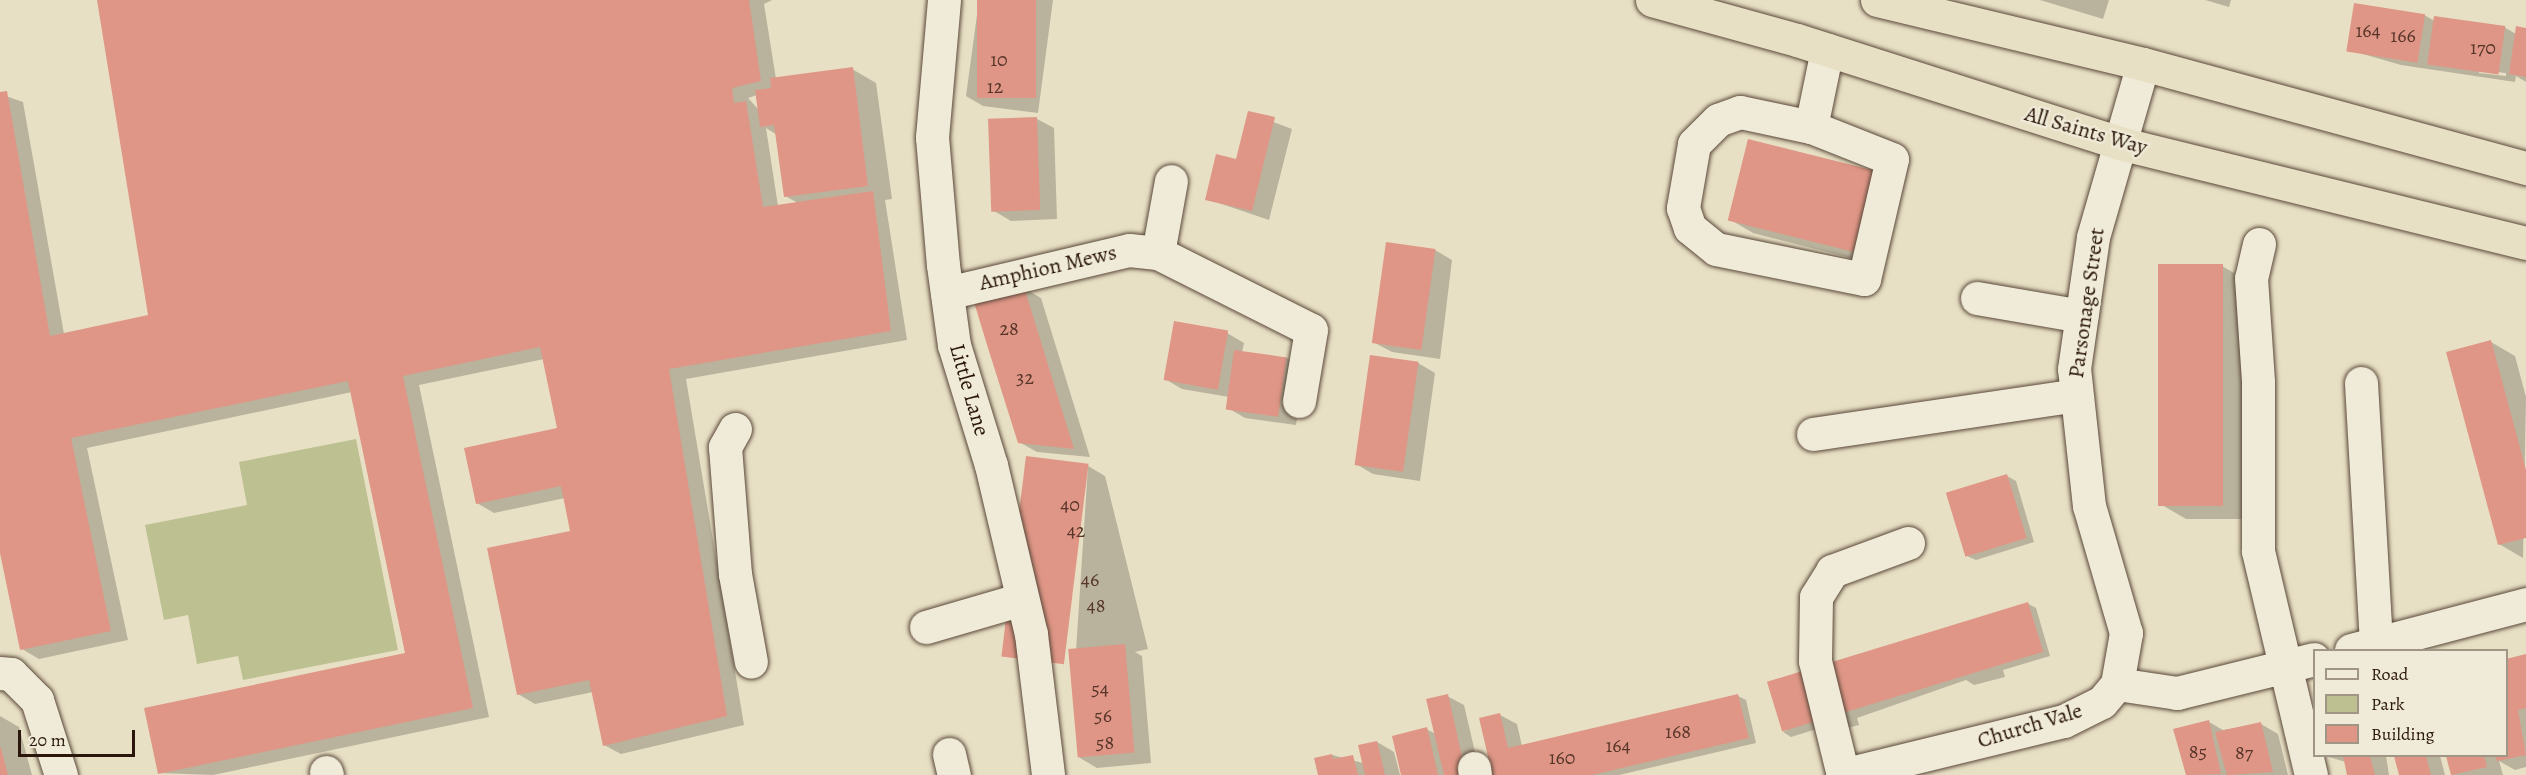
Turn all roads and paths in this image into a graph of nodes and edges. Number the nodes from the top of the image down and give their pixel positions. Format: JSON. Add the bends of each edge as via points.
{"nodes":[{"id":1,"x":944,"y":0,"type":"edge"},
{"id":2,"x":1652,"y":0,"type":"edge"},
{"id":3,"x":1877,"y":0,"type":"edge"},
{"id":4,"x":1827,"y":50,"type":"junction"},
{"id":5,"x":2143,"y":64,"type":"junction"},
{"id":6,"x":1811,"y":126,"type":"junction"},
{"id":7,"x":2119,"y":143,"type":"junction"},
{"id":8,"x":2526,"y":168,"type":"edge"},
{"id":9,"x":1172,"y":181,"type":"dead end"},
{"id":10,"x":2526,"y":243,"type":"edge"},
{"id":11,"x":2259,"y":244,"type":"dead end"},
{"id":12,"x":1158,"y":253,"type":"junction"},
{"id":13,"x":946,"y":293,"type":"junction"},
{"id":14,"x":1977,"y":298,"type":"dead end"},
{"id":15,"x":2081,"y":316,"type":"junction"},
{"id":16,"x":2361,"y":383,"type":"dead end"},
{"id":17,"x":2076,"y":395,"type":"junction"},
{"id":18,"x":1299,"y":401,"type":"dead end"},
{"id":19,"x":735,"y":429,"type":"dead end"},
{"id":20,"x":1813,"y":434,"type":"dead end"},
{"id":21,"x":1908,"y":543,"type":"dead end"},
{"id":22,"x":1022,"y":599,"type":"junction"},
{"id":23,"x":2526,"y":604,"type":"edge"},
{"id":24,"x":926,"y":627,"type":"dead end"},
{"id":25,"x":2364,"y":648,"type":"edge"},
{"id":26,"x":751,"y":662,"type":"dead end"},
{"id":27,"x":2301,"y":663,"type":"edge"},
{"id":28,"x":0,"y":673,"type":"edge"},
{"id":29,"x":2117,"y":684,"type":"junction"},
{"id":30,"x":61,"y":775,"type":"edge"},
{"id":31,"x":1048,"y":775,"type":"edge"},
{"id":32,"x":1842,"y":775,"type":"edge"},
{"id":33,"x":2311,"y":775,"type":"edge"}],
"edges":[{"from":1,"to":13,"type":"street","name":"Little Lane","via":[[932,136]]},
{"from":2,"to":4,"type":"highway","name":"All Saints Way"},
{"from":3,"to":5,"type":"highway"},
{"from":4,"to":6,"type":"street"},
{"from":4,"to":7,"type":"highway","name":"All Saints Way"},
{"from":5,"to":7,"type":"street","name":"Parsonage Street"},
{"from":5,"to":8,"type":"highway"},
{"from":6,"to":6,"type":"street","via":[[1758,113],[1718,120],[1694,144],[1686,165],[1682,192],[1687,218],[1716,249],[1864,279],[1893,159]]},
{"from":7,"to":10,"type":"highway","name":"All Saints Way"},
{"from":7,"to":15,"type":"street","name":"Parsonage Street","via":[[2092,237]]},
{"from":9,"to":12,"type":"street"},
{"from":11,"to":27,"type":"street","via":[[2251,278],[2258,382],[2258,551]]},
{"from":12,"to":13,"type":"street","name":"Amphion Mews","via":[[1129,250]]},
{"from":12,"to":18,"type":"street","name":"Amphion Mews","via":[[1311,330]]},
{"from":13,"to":22,"type":"street","name":"Little Lane","via":[[954,345],[991,465]]},
{"from":14,"to":15,"type":"street"},
{"from":15,"to":17,"type":"street","name":"Parsonage Street"},
{"from":16,"to":25,"type":"street"},
{"from":17,"to":20,"type":"street"},
{"from":17,"to":29,"type":"street","name":"Parsonage Street","via":[[2089,506],[2126,633]]},
{"from":19,"to":26,"type":"street","via":[[725,447],[735,574]]},
{"from":21,"to":32,"type":"street","via":[[1832,571],[1816,597],[1815,661]]},
{"from":22,"to":24,"type":"street"},
{"from":22,"to":31,"type":"street","name":"Little Lane"},
{"from":23,"to":25,"type":"street"},
{"from":27,"to":29,"type":"street","via":[[2177,693]]},
{"from":27,"to":33,"type":"street"},
{"from":28,"to":30,"type":"street","via":[[11,674],[37,699]]},
{"from":29,"to":32,"type":"street","name":"Church Vale","via":[[2102,702],[2064,721]]}]}
